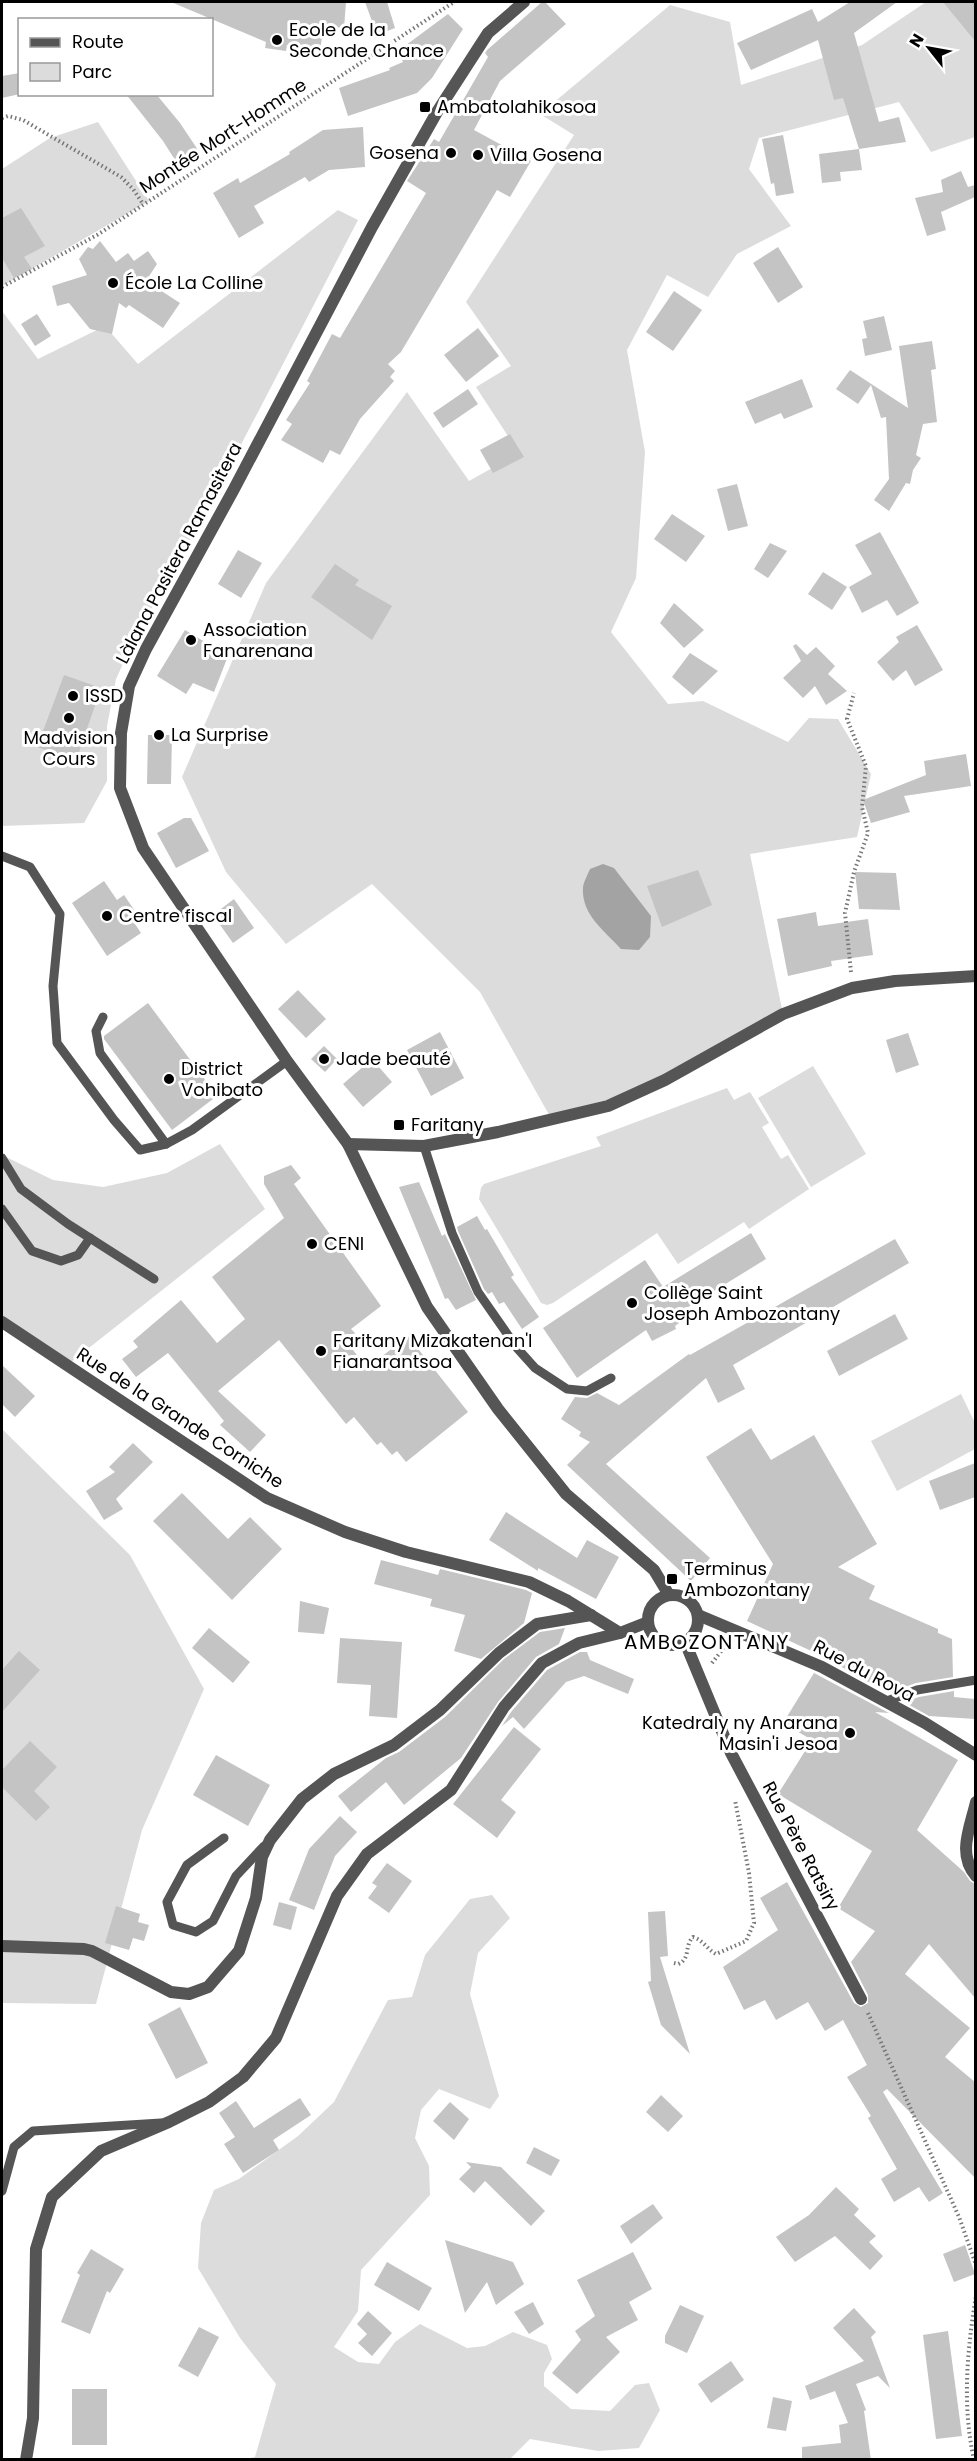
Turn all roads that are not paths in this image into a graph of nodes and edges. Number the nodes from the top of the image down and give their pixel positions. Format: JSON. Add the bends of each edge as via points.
{"nodes":[{"id":1,"x":524,"y":2,"type":"edge"},
{"id":2,"x":2,"y":856,"type":"edge"},
{"id":3,"x":975,"y":976,"type":"edge"},
{"id":4,"x":103,"y":1017,"type":"dead end"},
{"id":5,"x":287,"y":1061,"type":"junction"},
{"id":6,"x":166,"y":1144,"type":"junction"},
{"id":7,"x":348,"y":1144,"type":"junction"},
{"id":8,"x":424,"y":1146,"type":"junction"},
{"id":9,"x":2,"y":1158,"type":"edge"},
{"id":10,"x":2,"y":1209,"type":"edge"},
{"id":11,"x":90,"y":1238,"type":"junction"},
{"id":12,"x":154,"y":1279,"type":"dead end"},
{"id":13,"x":2,"y":1322,"type":"edge"},
{"id":14,"x":611,"y":1378,"type":"dead end"},
{"id":15,"x":669,"y":1594,"type":"junction"},
{"id":16,"x":591,"y":1615,"type":"junction"},
{"id":17,"x":698,"y":1615,"type":"junction"},
{"id":18,"x":648,"y":1622,"type":"junction"},
{"id":19,"x":620,"y":1633,"type":"junction"},
{"id":20,"x":685,"y":1642,"type":"junction"},
{"id":21,"x":975,"y":1680,"type":"edge"},
{"id":22,"x":884,"y":1702,"type":"junction"},
{"id":23,"x":975,"y":1755,"type":"edge"},
{"id":24,"x":975,"y":1802,"type":"edge"},
{"id":25,"x":224,"y":1838,"type":"dead end"},
{"id":26,"x":270,"y":1840,"type":"junction"},
{"id":27,"x":975,"y":1876,"type":"edge"},
{"id":28,"x":2,"y":1946,"type":"edge"},
{"id":29,"x":861,"y":1999,"type":"road end"},
{"id":30,"x":169,"y":2122,"type":"junction"},
{"id":31,"x":2,"y":2191,"type":"edge"},
{"id":32,"x":26,"y":2460,"type":"edge"}],
"edges":[{"from":1,"to":5,"type":"street","name":"Làlana Pasitera Ramasitera","via":[[488,33],[437,112],[129,686],[121,733],[120,788],[143,848]]},
{"from":2,"to":6,"type":"lane","via":[[30,867],[60,914],[53,986],[57,1043],[140,1150]]},
{"from":3,"to":8,"type":"street","via":[[852,988],[783,1014],[665,1080],[608,1106]]},
{"from":4,"to":6,"type":"lane","via":[[96,1031],[100,1053]]},
{"from":5,"to":6,"type":"lane","via":[[192,1130]]},
{"from":5,"to":7,"type":"street","name":"Làlana Pasitera Ramasitera"},
{"from":7,"to":8,"type":"street"},
{"from":7,"to":15,"type":"street","name":"Làlana Pasitera Ramasitera","via":[[427,1307],[498,1409],[566,1494],[654,1570]]},
{"from":8,"to":14,"type":"lane","via":[[452,1233],[478,1292],[517,1348],[535,1368],[567,1389],[587,1391]]},
{"from":9,"to":11,"type":"lane","via":[[21,1189]]},
{"from":10,"to":11,"type":"lane","via":[[32,1251],[51,1258],[61,1261],[78,1256]]},
{"from":11,"to":12,"type":"lane"},
{"from":13,"to":16,"type":"street","name":"Rue de la Grande Corniche","via":[[267,1498],[396,1549],[529,1582]]},
{"from":15,"to":17,"type":"street","via":[[688,1599]]},
{"from":15,"to":18,"type":"street","via":[[651,1607]]},
{"from":16,"to":19,"type":"street","name":"Rue de la Grande Corniche"},
{"from":16,"to":26,"type":"street","via":[[537,1623],[518,1636],[440,1710],[394,1745],[334,1774],[302,1799]]},
{"from":17,"to":20,"type":"street","via":[[695,1634]]},
{"from":17,"to":22,"type":"street","name":"Rue du Rova","via":[[822,1667]]},
{"from":18,"to":19,"type":"street"},
{"from":18,"to":20,"type":"street","via":[[652,1634],[661,1642],[673,1646]]},
{"from":19,"to":30,"type":"street","via":[[579,1643],[542,1663],[504,1707],[451,1790],[367,1854],[337,1896],[276,2038],[243,2077],[209,2102]]},
{"from":20,"to":29,"type":"street","name":"Rue Père Ratsiry","via":[[728,1746]]},
{"from":21,"to":22,"type":"lane","via":[[917,1690]]},
{"from":22,"to":23,"type":"street","name":"Rue du Rova"},
{"from":24,"to":27,"type":"street","via":[[964,1854]]},
{"from":25,"to":26,"type":"lane","via":[[187,1865],[167,1902],[173,1925],[196,1932],[213,1921],[236,1876]]},
{"from":26,"to":28,"type":"street","via":[[262,1857],[256,1898],[239,1951],[208,1987],[189,1994],[171,1992],[84,1949]]},
{"from":30,"to":31,"type":"lane","via":[[33,2131],[14,2146]]},
{"from":30,"to":32,"type":"street","via":[[101,2151],[52,2197],[36,2249],[33,2418]]}]}
